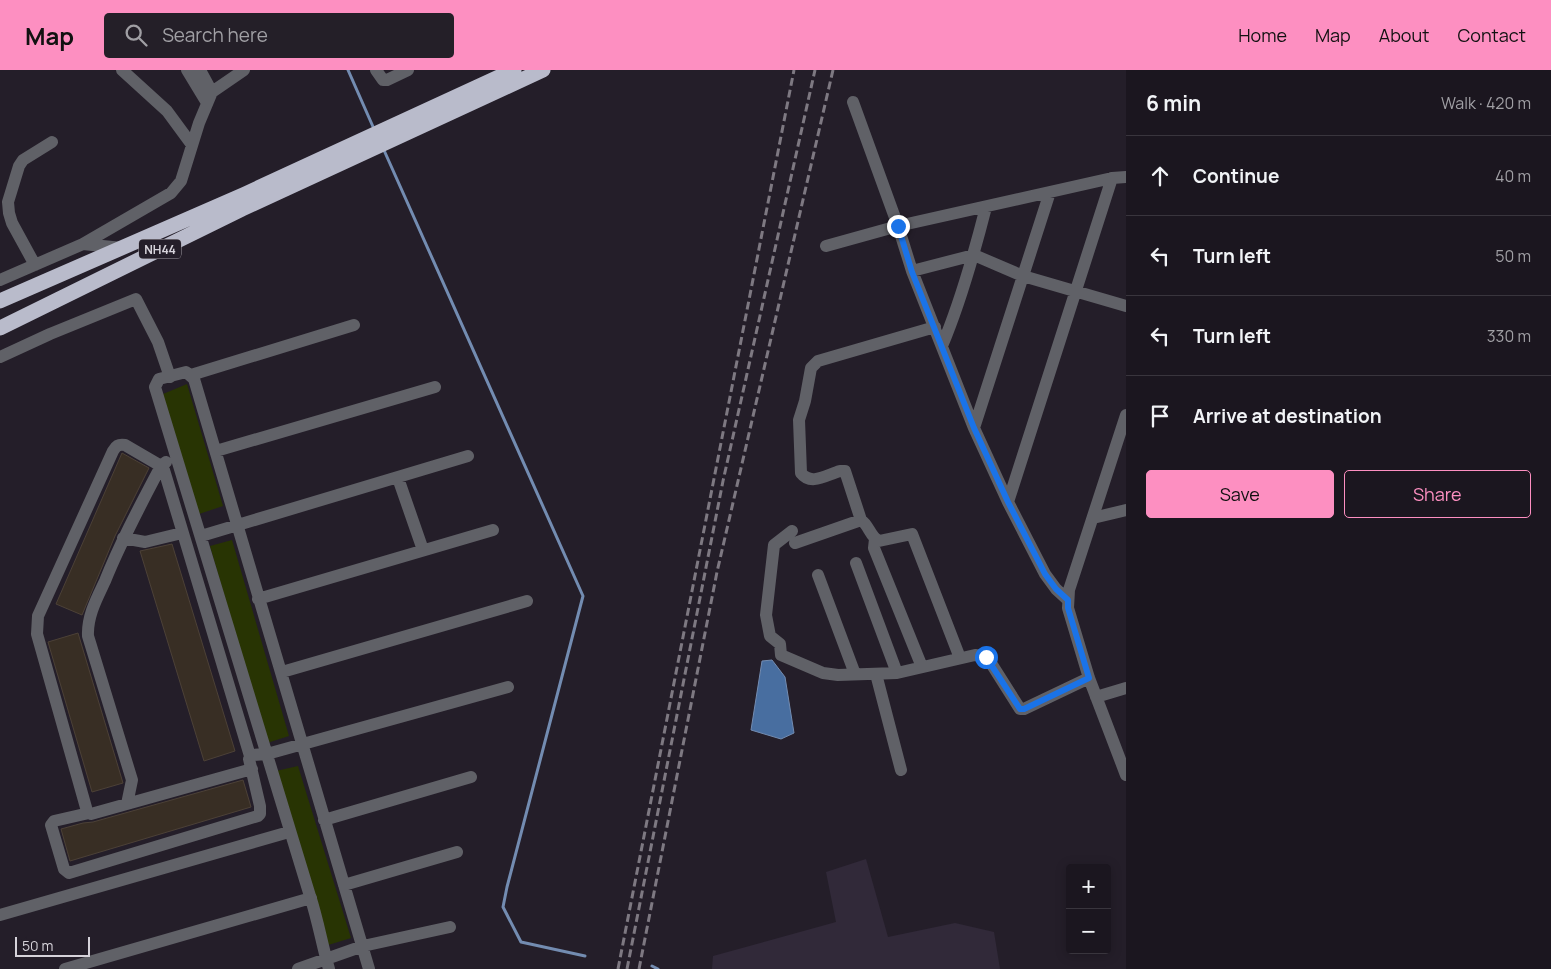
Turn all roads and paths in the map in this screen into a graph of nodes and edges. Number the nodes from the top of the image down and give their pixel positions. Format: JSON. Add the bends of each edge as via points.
{"nodes":[{"id":1,"x":122,"y":70,"type":"edge"},
{"id":2,"x":188,"y":70,"type":"edge"},
{"id":3,"x":200,"y":70,"type":"edge"},
{"id":4,"x":244,"y":70,"type":"edge"},
{"id":5,"x":376,"y":70,"type":"edge"},
{"id":6,"x":408,"y":70,"type":"edge"},
{"id":7,"x":514,"y":70,"type":"edge"},
{"id":8,"x":543,"y":70,"type":"edge"},
{"id":9,"x":209,"y":98,"type":"junction"},
{"id":10,"x":853,"y":102,"type":"dead end"},
{"id":11,"x":52,"y":142,"type":"dead end"},
{"id":12,"x":192,"y":145,"type":"junction"},
{"id":13,"x":320,"y":167,"type":"junction"},
{"id":14,"x":1126,"y":177,"type":"edge"},
{"id":15,"x":1112,"y":178,"type":"junction"},
{"id":16,"x":1050,"y":192,"type":"junction"},
{"id":17,"x":986,"y":207,"type":"junction"},
{"id":18,"x":898,"y":226,"type":"junction"},
{"id":19,"x":83,"y":244,"type":"junction"},
{"id":20,"x":826,"y":246,"type":"dead end"},
{"id":21,"x":122,"y":248,"type":"junction"},
{"id":22,"x":974,"y":255,"type":"junction"},
{"id":23,"x":35,"y":265,"type":"junction"},
{"id":24,"x":912,"y":272,"type":"junction"},
{"id":25,"x":1023,"y":276,"type":"junction"},
{"id":26,"x":0,"y":280,"type":"edge"},
{"id":27,"x":1076,"y":292,"type":"junction"},
{"id":28,"x":0,"y":301,"type":"edge"},
{"id":29,"x":1126,"y":306,"type":"edge"},
{"id":30,"x":354,"y":325,"type":"dead end"},
{"id":31,"x":934,"y":327,"type":"junction"},
{"id":32,"x":0,"y":328,"type":"edge"},
{"id":33,"x":942,"y":346,"type":"junction"},
{"id":34,"x":0,"y":357,"type":"edge"},
{"id":35,"x":191,"y":375,"type":"junction"},
{"id":36,"x":170,"y":377,"type":"junction"},
{"id":37,"x":435,"y":387,"type":"dead end"},
{"id":38,"x":1126,"y":415,"type":"edge"},
{"id":39,"x":974,"y":428,"type":"junction"},
{"id":40,"x":216,"y":451,"type":"junction"},
{"id":41,"x":176,"y":454,"type":"junction"},
{"id":42,"x":468,"y":456,"type":"dead end"},
{"id":43,"x":161,"y":466,"type":"junction"},
{"id":44,"x":398,"y":478,"type":"junction"},
{"id":45,"x":1008,"y":502,"type":"junction"},
{"id":46,"x":1126,"y":510,"type":"edge"},
{"id":47,"x":1093,"y":518,"type":"junction"},
{"id":48,"x":861,"y":520,"type":"junction"},
{"id":49,"x":236,"y":526,"type":"junction"},
{"id":50,"x":493,"y":530,"type":"dead end"},
{"id":51,"x":182,"y":532,"type":"junction"},
{"id":52,"x":201,"y":536,"type":"junction"},
{"id":53,"x":123,"y":538,"type":"junction"},
{"id":54,"x":875,"y":538,"type":"junction"},
{"id":55,"x":422,"y":550,"type":"junction"},
{"id":56,"x":856,"y":563,"type":"dead end"},
{"id":57,"x":818,"y":575,"type":"dead end"},
{"id":58,"x":258,"y":599,"type":"junction"},
{"id":59,"x":1068,"y":600,"type":"junction"},
{"id":60,"x":527,"y":601,"type":"dead end"},
{"id":61,"x":960,"y":658,"type":"junction"},
{"id":62,"x":922,"y":667,"type":"junction"},
{"id":63,"x":282,"y":672,"type":"junction"},
{"id":64,"x":897,"y":673,"type":"junction"},
{"id":65,"x":855,"y":674,"type":"junction"},
{"id":66,"x":876,"y":674,"type":"junction"},
{"id":67,"x":1089,"y":678,"type":"junction"},
{"id":68,"x":508,"y":687,"type":"dead end"},
{"id":69,"x":1126,"y":688,"type":"edge"},
{"id":70,"x":1096,"y":697,"type":"junction"},
{"id":71,"x":302,"y":744,"type":"junction"},
{"id":72,"x":267,"y":754,"type":"junction"},
{"id":73,"x":251,"y":763,"type":"junction"},
{"id":74,"x":901,"y":770,"type":"dead end"},
{"id":75,"x":1126,"y":775,"type":"edge"},
{"id":76,"x":471,"y":777,"type":"dead end"},
{"id":77,"x":127,"y":804,"type":"junction"},
{"id":78,"x":88,"y":813,"type":"junction"},
{"id":79,"x":324,"y":820,"type":"junction"},
{"id":80,"x":289,"y":832,"type":"junction"},
{"id":81,"x":457,"y":852,"type":"dead end"},
{"id":82,"x":344,"y":885,"type":"junction"},
{"id":83,"x":311,"y":898,"type":"junction"},
{"id":84,"x":0,"y":915,"type":"edge"},
{"id":85,"x":450,"y":926,"type":"dead end"},
{"id":86,"x":363,"y":946,"type":"junction"},
{"id":87,"x":328,"y":964,"type":"edge"},
{"id":88,"x":65,"y":969,"type":"edge"},
{"id":89,"x":298,"y":969,"type":"edge"},
{"id":90,"x":369,"y":969,"type":"edge"}],
"edges":[{"from":1,"to":12,"type":"street","via":[[167,111]]},
{"from":2,"to":9,"type":"street"},
{"from":3,"to":9,"type":"street"},
{"from":4,"to":9,"type":"street"},
{"from":5,"to":6,"type":"street","via":[[383,80],[387,80]]},
{"from":7,"to":13,"type":"highway","number":"NH44"},
{"from":8,"to":13,"type":"highway","number":"NH44"},
{"from":9,"to":12,"type":"street"},
{"from":10,"to":18,"type":"street"},
{"from":11,"to":23,"type":"street","via":[[23,160],[8,202],[12,222]]},
{"from":12,"to":19,"type":"street","via":[[181,181],[171,193]]},
{"from":13,"to":21,"type":"highway","number":"NH44"},
{"from":13,"to":32,"type":"highway","number":"NH44"},
{"from":14,"to":15,"type":"street"},
{"from":15,"to":16,"type":"street"},
{"from":15,"to":27,"type":"street"},
{"from":16,"to":17,"type":"street"},
{"from":16,"to":25,"type":"street"},
{"from":17,"to":18,"type":"street"},
{"from":17,"to":22,"type":"street"},
{"from":18,"to":20,"type":"street"},
{"from":18,"to":24,"type":"street"},
{"from":19,"to":21,"type":"street"},
{"from":19,"to":23,"type":"street"},
{"from":21,"to":28,"type":"highway","number":"NH44"},
{"from":22,"to":24,"type":"street"},
{"from":22,"to":25,"type":"street"},
{"from":22,"to":33,"type":"street"},
{"from":23,"to":26,"type":"street"},
{"from":24,"to":31,"type":"street"},
{"from":25,"to":27,"type":"street"},
{"from":25,"to":39,"type":"street"},
{"from":27,"to":29,"type":"street"},
{"from":27,"to":45,"type":"street"},
{"from":30,"to":35,"type":"street"},
{"from":31,"to":33,"type":"street"},
{"from":31,"to":48,"type":"street","via":[[818,361],[811,368],[799,420],[801,473],[812,480],[845,471]]},
{"from":33,"to":39,"type":"street"},
{"from":34,"to":36,"type":"street","via":[[136,299],[158,342]]},
{"from":35,"to":36,"type":"street","via":[[186,372]]},
{"from":35,"to":40,"type":"street"},
{"from":36,"to":41,"type":"street","via":[[159,379],[155,387]]},
{"from":37,"to":40,"type":"street"},
{"from":38,"to":47,"type":"street"},
{"from":39,"to":45,"type":"street"},
{"from":40,"to":49,"type":"street"},
{"from":41,"to":43,"type":"street"},
{"from":41,"to":52,"type":"street"},
{"from":42,"to":44,"type":"street"},
{"from":43,"to":51,"type":"street"},
{"from":43,"to":53,"type":"street"},
{"from":43,"to":78,"type":"street","via":[[125,445],[116,446],[38,616],[37,634]]},
{"from":44,"to":49,"type":"street"},
{"from":44,"to":55,"type":"street"},
{"from":45,"to":59,"type":"street","via":[[1045,574]]},
{"from":46,"to":47,"type":"street"},
{"from":47,"to":59,"type":"street","via":[[1068,590]]},
{"from":48,"to":54,"type":"street"},
{"from":48,"to":65,"type":"street","via":[[774,545],[766,615],[770,636],[780,644],[781,655],[830,675]]},
{"from":49,"to":52,"type":"street"},
{"from":49,"to":58,"type":"street"},
{"from":50,"to":55,"type":"street"},
{"from":51,"to":53,"type":"street","via":[[145,542]]},
{"from":51,"to":73,"type":"street"},
{"from":52,"to":72,"type":"street"},
{"from":53,"to":77,"type":"street","via":[[92,611],[88,636],[132,780]]},
{"from":54,"to":61,"type":"street","via":[[880,541],[910,533],[914,536]]},
{"from":54,"to":62,"type":"street","via":[[874,548]]},
{"from":55,"to":58,"type":"street"},
{"from":56,"to":64,"type":"street"},
{"from":57,"to":65,"type":"street"},
{"from":58,"to":63,"type":"street"},
{"from":59,"to":67,"type":"street"},
{"from":60,"to":63,"type":"street"},
{"from":61,"to":62,"type":"street"},
{"from":61,"to":67,"type":"street","via":[[986,657],[1020,709]]},
{"from":62,"to":64,"type":"street"},
{"from":63,"to":71,"type":"street"},
{"from":64,"to":66,"type":"street"},
{"from":65,"to":66,"type":"street"},
{"from":66,"to":74,"type":"street"},
{"from":67,"to":70,"type":"street"},
{"from":68,"to":71,"type":"street"},
{"from":69,"to":70,"type":"street"},
{"from":70,"to":75,"type":"street"},
{"from":71,"to":72,"type":"street"},
{"from":71,"to":79,"type":"street"},
{"from":72,"to":73,"type":"street"},
{"from":72,"to":80,"type":"street"},
{"from":73,"to":77,"type":"street"},
{"from":73,"to":78,"type":"street","via":[[260,806],[258,816],[69,873],[64,869],[51,825]]},
{"from":76,"to":79,"type":"street"},
{"from":77,"to":78,"type":"street"},
{"from":79,"to":82,"type":"street"},
{"from":80,"to":83,"type":"street"},
{"from":80,"to":84,"type":"street"},
{"from":81,"to":82,"type":"street"},
{"from":82,"to":86,"type":"street"},
{"from":83,"to":87,"type":"street"},
{"from":83,"to":88,"type":"street"},
{"from":85,"to":86,"type":"street"},
{"from":86,"to":87,"type":"street"},
{"from":86,"to":90,"type":"street"},
{"from":87,"to":89,"type":"street"}]}
